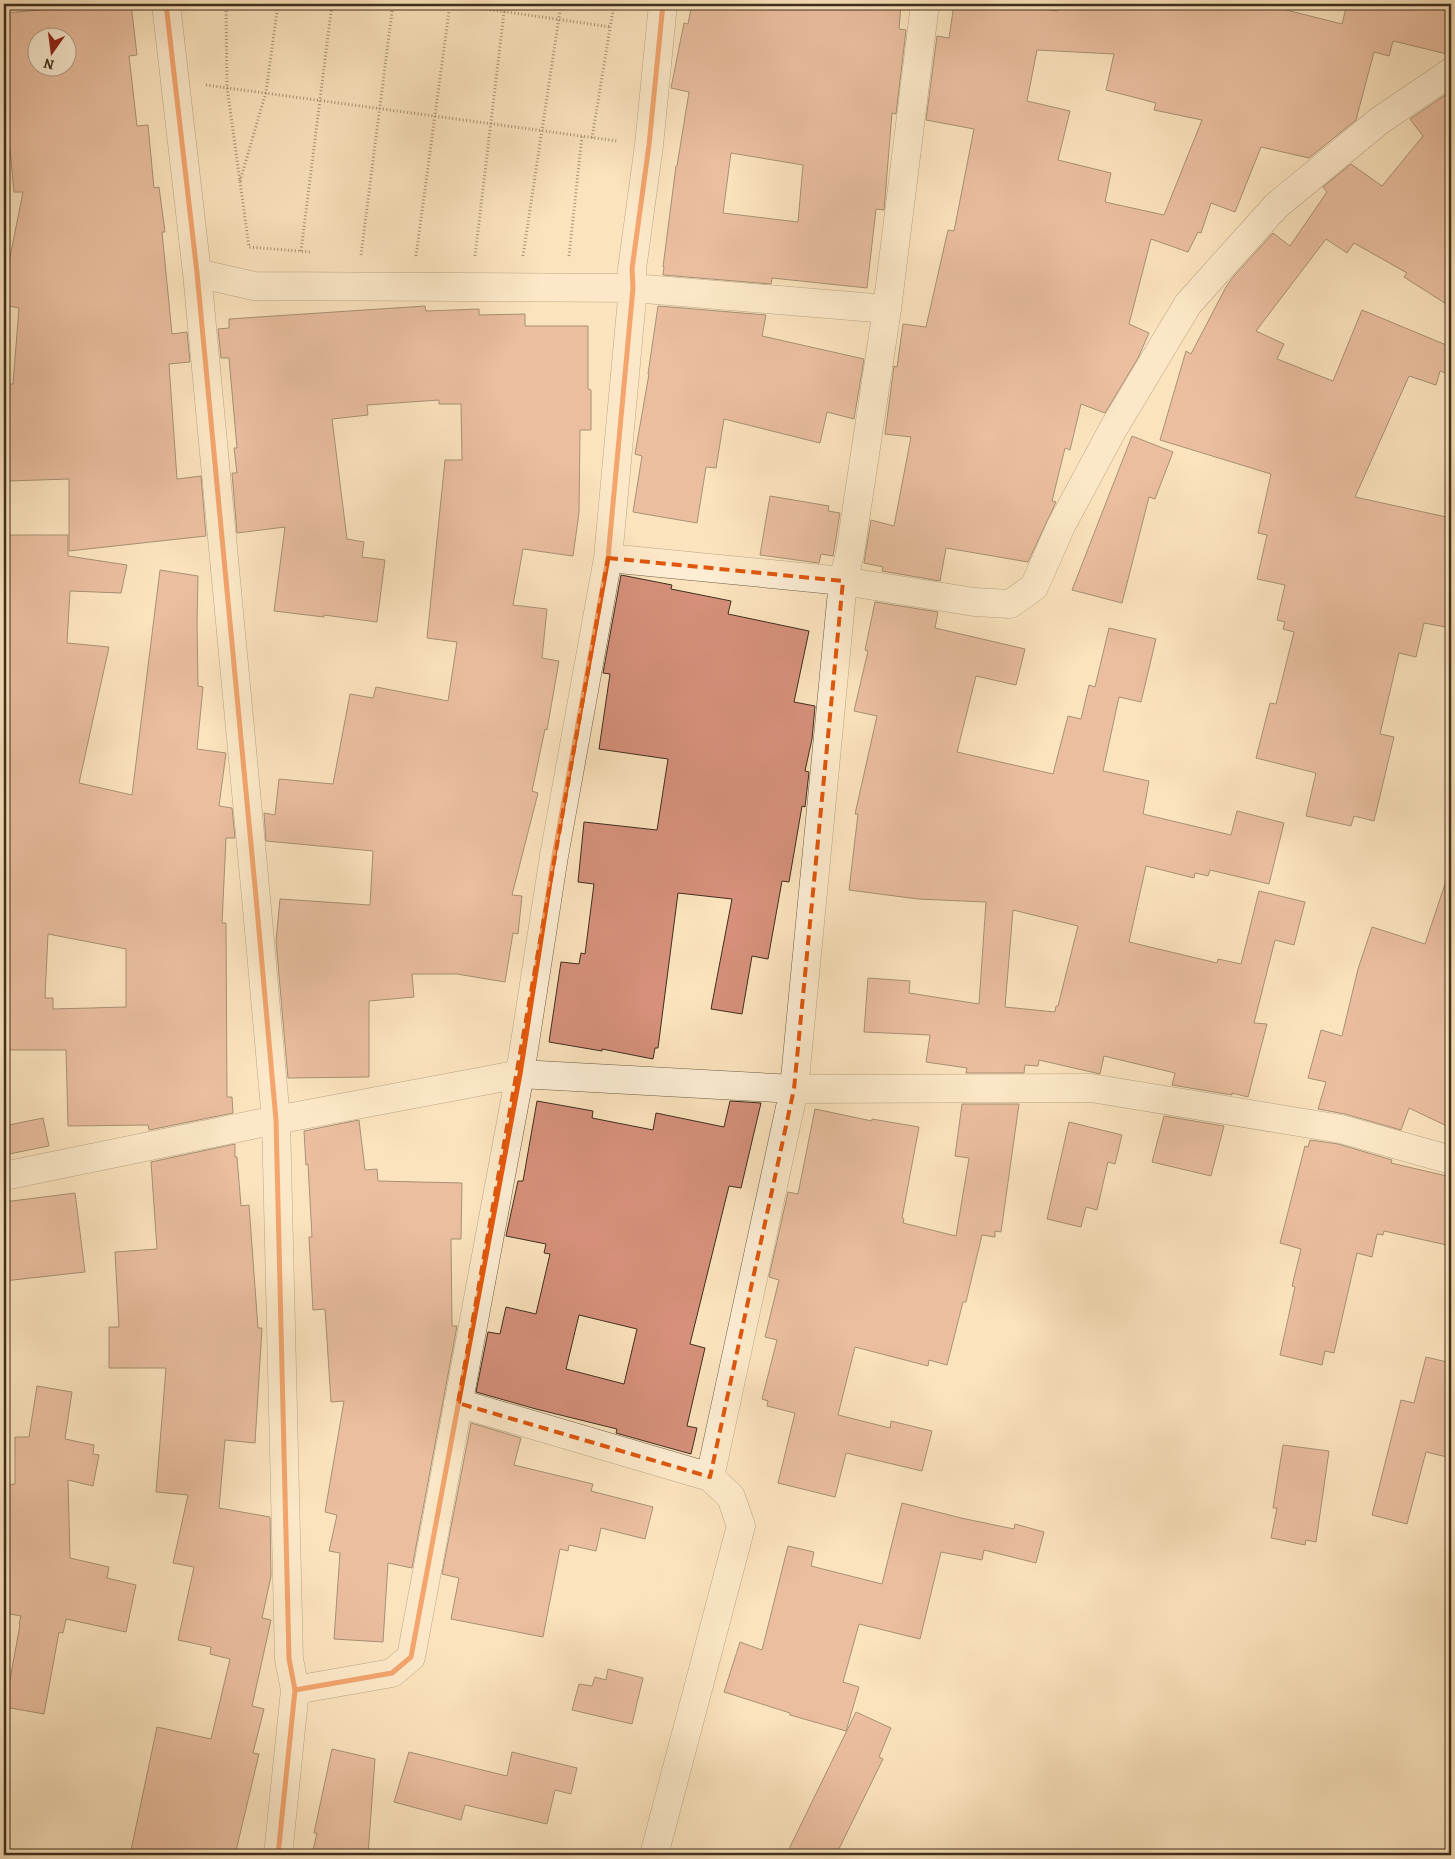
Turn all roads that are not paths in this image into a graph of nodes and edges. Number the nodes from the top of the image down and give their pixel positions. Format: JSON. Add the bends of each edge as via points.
{"nodes":[{"id":1,"x":166,"y":4,"type":"edge"},
{"id":2,"x":663,"y":4,"type":"edge"},
{"id":3,"x":925,"y":4,"type":"edge"},
{"id":4,"x":1451,"y":72,"type":"edge"},
{"id":5,"x":197,"y":273,"type":"junction"},
{"id":6,"x":633,"y":288,"type":"junction"},
{"id":7,"x":887,"y":309,"type":"junction"},
{"id":8,"x":608,"y":558,"type":"junction"},
{"id":9,"x":843,"y":581,"type":"junction"},
{"id":10,"x":520,"y":1074,"type":"junction"},
{"id":11,"x":794,"y":1090,"type":"junction"},
{"id":12,"x":276,"y":1120,"type":"junction"},
{"id":13,"x":1451,"y":1160,"type":"edge"},
{"id":14,"x":4,"y":1176,"type":"edge"},
{"id":15,"x":458,"y":1403,"type":"junction"},
{"id":16,"x":710,"y":1477,"type":"junction"},
{"id":17,"x":296,"y":1690,"type":"junction"},
{"id":18,"x":278,"y":1855,"type":"edge"},
{"id":19,"x":654,"y":1855,"type":"edge"}],
"edges":[{"from":1,"to":5,"type":"street"},
{"from":2,"to":6,"type":"street","via":[[632,270]]},
{"from":3,"to":7,"type":"street"},
{"from":4,"to":9,"type":"street","via":[[1378,122],[1276,206],[1188,304],[1060,526],[1034,587],[1010,604],[974,602]]},
{"from":5,"to":6,"type":"street","via":[[254,286]]},
{"from":5,"to":12,"type":"street"},
{"from":6,"to":7,"type":"street"},
{"from":6,"to":8,"type":"street"},
{"from":7,"to":9,"type":"street"},
{"from":8,"to":9,"type":"street"},
{"from":8,"to":10,"type":"street","via":[[554,856]]},
{"from":9,"to":11,"type":"street"},
{"from":10,"to":11,"type":"street"},
{"from":10,"to":12,"type":"street"},
{"from":10,"to":15,"type":"street"},
{"from":11,"to":13,"type":"street","via":[[1091,1088],[1341,1129]]},
{"from":11,"to":16,"type":"street"},
{"from":12,"to":14,"type":"street"},
{"from":12,"to":17,"type":"street","via":[[289,1659]]},
{"from":15,"to":16,"type":"street"},
{"from":15,"to":17,"type":"street","via":[[410,1657],[392,1673]]},
{"from":16,"to":19,"type":"street","via":[[730,1497],[741,1526]]},
{"from":17,"to":18,"type":"street"}]}
